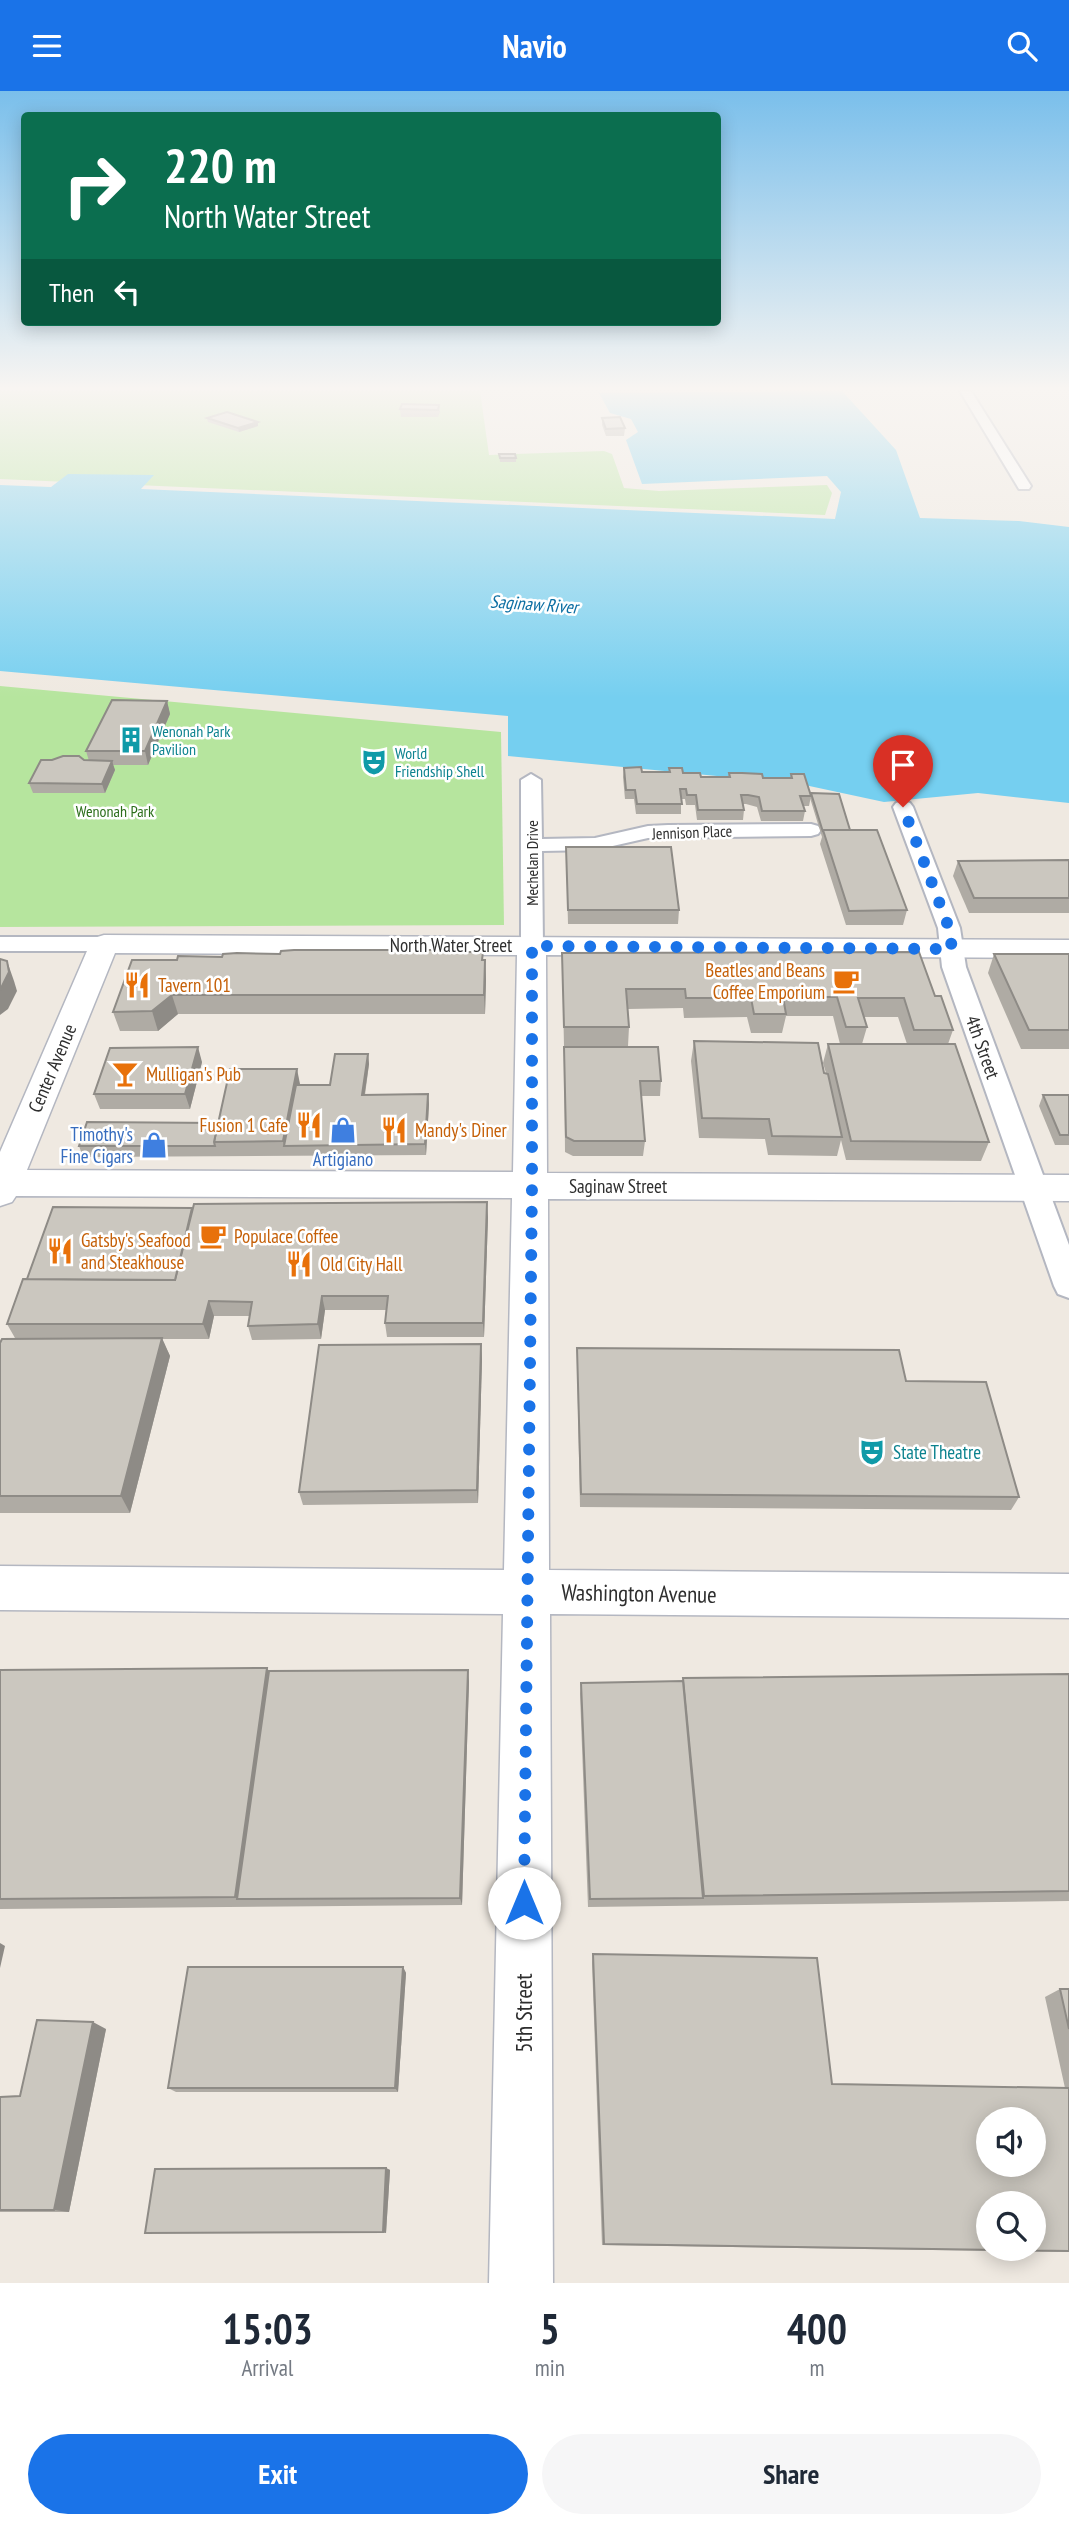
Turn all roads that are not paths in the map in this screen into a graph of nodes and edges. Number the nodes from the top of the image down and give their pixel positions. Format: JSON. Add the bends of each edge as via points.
{"nodes":[{"id":1,"x":531,"y":780,"type":"dead end"},
{"id":2,"x":903,"y":807,"type":"dead end"},
{"id":3,"x":811,"y":829,"type":"dead end"},
{"id":4,"x":531,"y":845,"type":"junction"},
{"id":5,"x":0,"y":944,"type":"edge"},
{"id":6,"x":104,"y":944,"type":"junction"},
{"id":7,"x":532,"y":946,"type":"junction"},
{"id":8,"x":952,"y":949,"type":"junction"},
{"id":9,"x":1069,"y":949,"type":"edge"},
{"id":10,"x":1,"y":1186,"type":"edge"},
{"id":11,"x":532,"y":1186,"type":"junction"},
{"id":12,"x":1033,"y":1187,"type":"junction"},
{"id":13,"x":1069,"y":1188,"type":"edge"},
{"id":14,"x":1069,"y":1286,"type":"edge"},
{"id":15,"x":0,"y":1588,"type":"edge"},
{"id":16,"x":527,"y":1591,"type":"junction"},
{"id":17,"x":1069,"y":1597,"type":"edge"},
{"id":18,"x":521,"y":2283,"type":"edge"}],
"edges":[{"from":1,"to":4,"type":"street","name":"Mechelan Drive"},
{"from":2,"to":8,"type":"street","name":"4th Street","via":[[949,928]]},
{"from":3,"to":4,"type":"street","name":"Jennison Place","via":[[648,832],[595,845]]},
{"from":4,"to":7,"type":"street","name":"Mechelan Drive"},
{"from":5,"to":6,"type":"street","name":"North Water Street"},
{"from":6,"to":7,"type":"street","name":"North Water Street"},
{"from":6,"to":10,"type":"street","name":"Center Avenue"},
{"from":7,"to":8,"type":"street","name":"North Water Street"},
{"from":7,"to":11,"type":"street","name":"5th Street"},
{"from":8,"to":9,"type":"street","name":"North Water Street"},
{"from":8,"to":12,"type":"street","name":"4th Street","via":[[954,967]]},
{"from":10,"to":11,"type":"street","name":"Saginaw Street"},
{"from":11,"to":12,"type":"street","name":"Saginaw Street"},
{"from":11,"to":16,"type":"street","name":"5th Street"},
{"from":12,"to":13,"type":"street","name":"Saginaw Street"},
{"from":12,"to":14,"type":"street","name":"4th Street"},
{"from":15,"to":16,"type":"street","name":"Washington Avenue"},
{"from":16,"to":17,"type":"street","name":"Washington Avenue"},
{"from":16,"to":18,"type":"street","name":"5th Street"}]}
